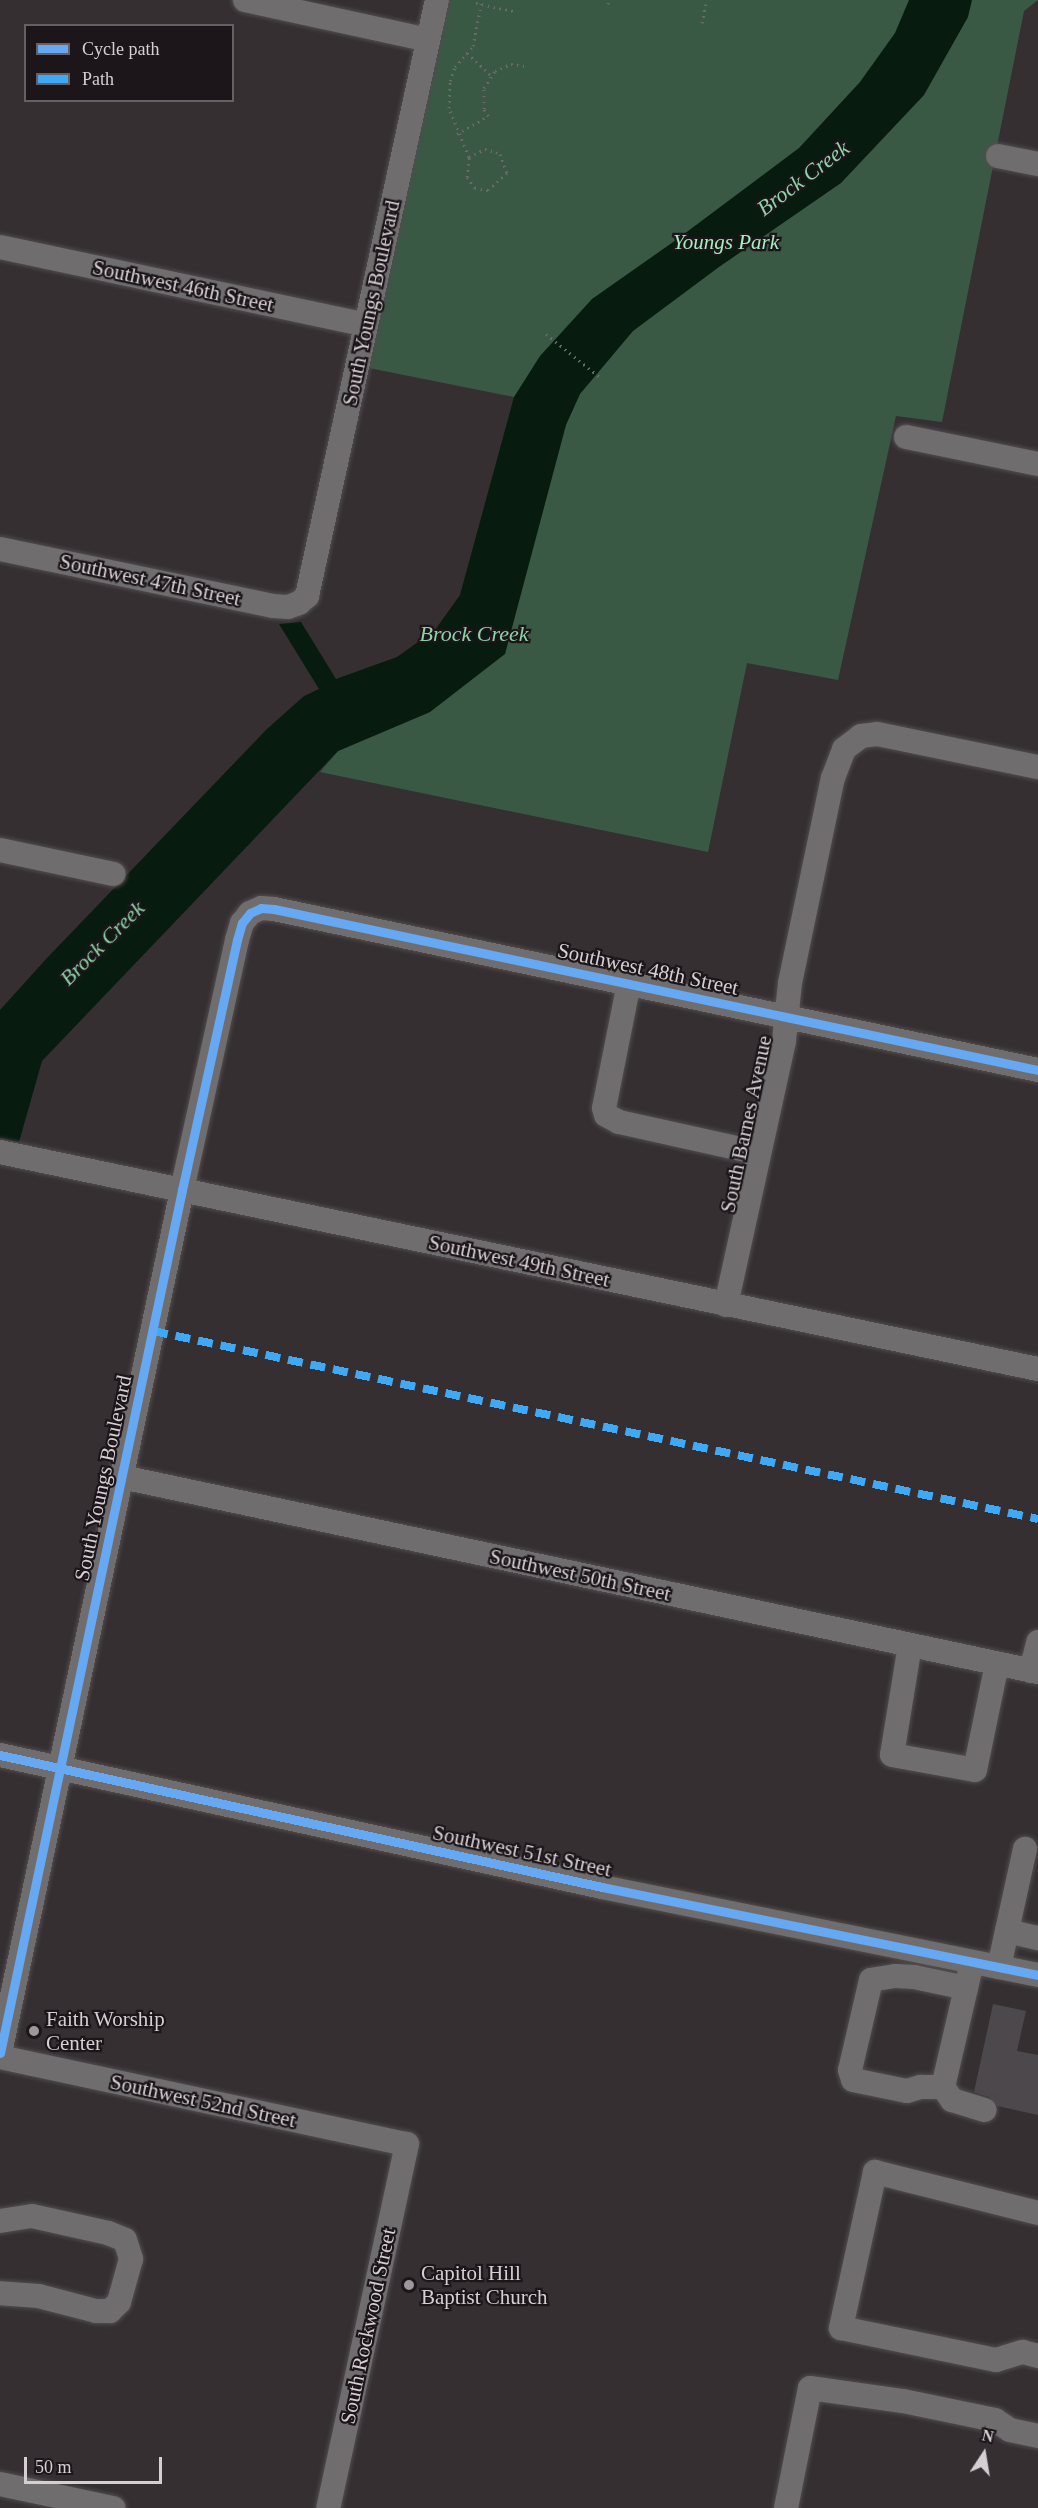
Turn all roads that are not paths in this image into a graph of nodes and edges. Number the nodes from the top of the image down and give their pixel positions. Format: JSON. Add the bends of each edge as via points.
{"nodes":[{"id":1,"x":245,"y":0,"type":"edge"},
{"id":2,"x":437,"y":0,"type":"edge"},
{"id":3,"x":428,"y":40,"type":"junction"},
{"id":4,"x":998,"y":156,"type":"dead end"},
{"id":5,"x":1038,"y":164,"type":"edge"},
{"id":6,"x":0,"y":247,"type":"edge"},
{"id":7,"x":366,"y":325,"type":"junction"},
{"id":8,"x":906,"y":437,"type":"dead end"},
{"id":9,"x":1038,"y":464,"type":"edge"},
{"id":10,"x":0,"y":549,"type":"edge"},
{"id":11,"x":299,"y":603,"type":"joint"},
{"id":12,"x":1038,"y":767,"type":"edge"},
{"id":13,"x":0,"y":850,"type":"edge"},
{"id":14,"x":114,"y":874,"type":"dead end"},
{"id":15,"x":250,"y":913,"type":"joint"},
{"id":16,"x":629,"y":983,"type":"junction"},
{"id":17,"x":786,"y":1017,"type":"junction"},
{"id":18,"x":1038,"y":1070,"type":"edge"},
{"id":19,"x":6,"y":1153,"type":"edge"},
{"id":20,"x":759,"y":1153,"type":"junction"},
{"id":21,"x":182,"y":1190,"type":"junction"},
{"id":22,"x":726,"y":1305,"type":"junction"},
{"id":23,"x":1038,"y":1370,"type":"edge"},
{"id":24,"x":122,"y":1477,"type":"junction"},
{"id":25,"x":1038,"y":1642,"type":"edge"},
{"id":26,"x":910,"y":1645,"type":"junction"},
{"id":27,"x":997,"y":1664,"type":"junction"},
{"id":28,"x":1034,"y":1671,"type":"edge"},
{"id":29,"x":0,"y":1755,"type":"edge"},
{"id":30,"x":60,"y":1768,"type":"junction"},
{"id":31,"x":1025,"y":1849,"type":"dead end"},
{"id":32,"x":1007,"y":1931,"type":"junction"},
{"id":33,"x":1038,"y":1938,"type":"edge"},
{"id":34,"x":920,"y":1951,"type":"junction"},
{"id":35,"x":972,"y":1962,"type":"junction"},
{"id":36,"x":999,"y":1967,"type":"junction"},
{"id":37,"x":1038,"y":1975,"type":"edge"},
{"id":38,"x":914,"y":1977,"type":"junction"},
{"id":39,"x":966,"y":1988,"type":"junction"},
{"id":40,"x":0,"y":2055,"type":"edge"},
{"id":41,"x":943,"y":2087,"type":"junction"},
{"id":42,"x":984,"y":2110,"type":"dead end"},
{"id":43,"x":407,"y":2144,"type":"joint"},
{"id":44,"x":1038,"y":2213,"type":"edge"},
{"id":45,"x":0,"y":2221,"type":"edge"},
{"id":46,"x":0,"y":2293,"type":"edge"},
{"id":47,"x":1038,"y":2356,"type":"edge"},
{"id":48,"x":1038,"y":2436,"type":"edge"},
{"id":49,"x":0,"y":2484,"type":"edge"},
{"id":50,"x":113,"y":2508,"type":"edge"},
{"id":51,"x":328,"y":2508,"type":"edge"},
{"id":52,"x":786,"y":2508,"type":"edge"}],
"edges":[{"from":1,"to":3,"type":"street"},
{"from":2,"to":3,"type":"street","name":"South Youngs Boulevard"},
{"from":3,"to":7,"type":"street","name":"South Youngs Boulevard"},
{"from":4,"to":5,"type":"street"},
{"from":6,"to":7,"type":"street","name":"Southwest 46th Street"},
{"from":7,"to":11,"type":"street","name":"South Youngs Boulevard","via":[[312,584]]},
{"from":8,"to":9,"type":"street"},
{"from":10,"to":11,"type":"street","name":"Southwest 47th Street","via":[[273,606]]},
{"from":12,"to":17,"type":"street","name":"South Barnes Avenue","via":[[877,734],[851,742],[838,760],[833,778]]},
{"from":13,"to":14,"type":"street"},
{"from":15,"to":16,"type":"street","name":"Southwest 48th Street","via":[[261,908],[274,909]]},
{"from":15,"to":21,"type":"street","name":"South Youngs Boulevard","via":[[242,922],[237,940]]},
{"from":16,"to":17,"type":"street","name":"Southwest 48th Street"},
{"from":16,"to":20,"type":"street","via":[[604,1108],[606,1115],[619,1122]]},
{"from":17,"to":18,"type":"street","name":"Southwest 48th Street"},
{"from":17,"to":20,"type":"street","name":"South Barnes Avenue"},
{"from":19,"to":21,"type":"street","name":"Southwest 49th Street"},
{"from":20,"to":22,"type":"street","name":"South Barnes Avenue"},
{"from":21,"to":22,"type":"street","name":"Southwest 49th Street"},
{"from":21,"to":24,"type":"street","name":"South Youngs Boulevard"},
{"from":22,"to":23,"type":"street","name":"Southwest 49th Street"},
{"from":24,"to":26,"type":"street","name":"Southwest 50th Street"},
{"from":24,"to":30,"type":"street","name":"South Youngs Boulevard"},
{"from":25,"to":28,"type":"street"},
{"from":26,"to":27,"type":"street","name":"Southwest 50th Street"},
{"from":26,"to":27,"type":"street","via":[[892,1755],[975,1770]]},
{"from":27,"to":28,"type":"street","name":"Southwest 50th Street"},
{"from":29,"to":30,"type":"street","name":"Southwest 51st Street"},
{"from":30,"to":34,"type":"street","name":"Southwest 51st Street","via":[[602,1887]]},
{"from":30,"to":40,"type":"street","name":"South Youngs Boulevard"},
{"from":31,"to":32,"type":"street"},
{"from":32,"to":33,"type":"street"},
{"from":32,"to":36,"type":"street"},
{"from":34,"to":35,"type":"street","name":"Southwest 51st Street"},
{"from":34,"to":38,"type":"street"},
{"from":35,"to":36,"type":"street","name":"Southwest 51st Street"},
{"from":35,"to":39,"type":"street"},
{"from":36,"to":37,"type":"street","name":"Southwest 51st Street"},
{"from":38,"to":39,"type":"street"},
{"from":38,"to":41,"type":"street","via":[[871,1980],[850,2070],[853,2080],[894,2090]]},
{"from":39,"to":41,"type":"street"},
{"from":40,"to":43,"type":"street","name":"Southwest 52nd Street"},
{"from":41,"to":42,"type":"street","via":[[952,2100]]},
{"from":43,"to":51,"type":"street","name":"South Rockwood Street"},
{"from":44,"to":47,"type":"street","via":[[875,2172],[841,2328],[996,2360],[1023,2352]]},
{"from":45,"to":46,"type":"street","via":[[32,2216],[108,2233],[125,2240],[131,2259],[119,2302],[110,2311],[39,2296]]},
{"from":48,"to":52,"type":"street","via":[[1010,2430],[995,2420],[903,2401],[810,2388]]},
{"from":49,"to":50,"type":"street"}]}
